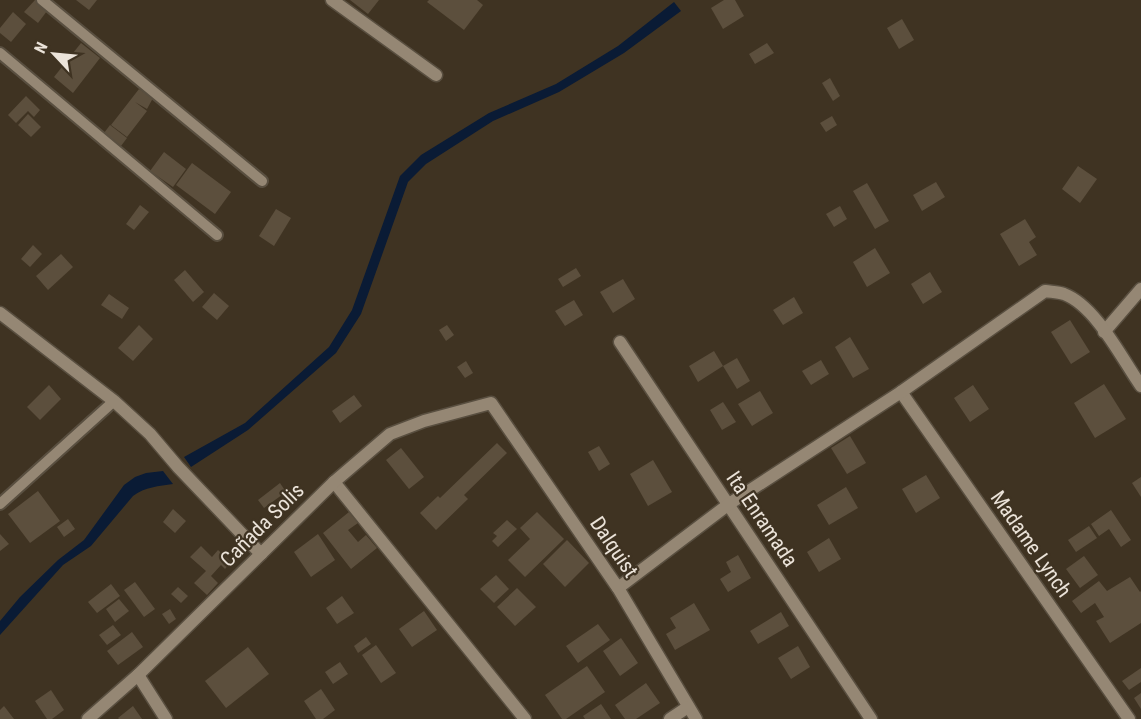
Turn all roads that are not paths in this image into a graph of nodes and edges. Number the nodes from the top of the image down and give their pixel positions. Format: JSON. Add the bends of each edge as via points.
{"nodes":[{"id":1,"x":42,"y":0,"type":"edge"},
{"id":2,"x":332,"y":0,"type":"edge"},
{"id":3,"x":0,"y":53,"type":"edge"},
{"id":4,"x":436,"y":75,"type":"dead end"},
{"id":5,"x":262,"y":181,"type":"dead end"},
{"id":6,"x":217,"y":235,"type":"dead end"},
{"id":7,"x":1141,"y":289,"type":"edge"},
{"id":8,"x":0,"y":313,"type":"edge"},
{"id":9,"x":1104,"y":332,"type":"junction"},
{"id":10,"x":620,"y":342,"type":"dead end"},
{"id":11,"x":1141,"y":386,"type":"edge"},
{"id":12,"x":901,"y":392,"type":"junction"},
{"id":13,"x":114,"y":401,"type":"junction"},
{"id":14,"x":491,"y":403,"type":"joint"},
{"id":15,"x":334,"y":482,"type":"junction"},
{"id":16,"x":0,"y":504,"type":"edge"},
{"id":17,"x":729,"y":504,"type":"junction"},
{"id":18,"x":261,"y":554,"type":"junction"},
{"id":19,"x":618,"y":588,"type":"junction"},
{"id":20,"x":138,"y":675,"type":"junction"},
{"id":21,"x":688,"y":707,"type":"junction"},
{"id":22,"x":88,"y":719,"type":"edge"},
{"id":23,"x":166,"y":719,"type":"edge"},
{"id":24,"x":525,"y":719,"type":"edge"},
{"id":25,"x":670,"y":719,"type":"edge"},
{"id":26,"x":696,"y":719,"type":"edge"},
{"id":27,"x":871,"y":719,"type":"edge"},
{"id":28,"x":1129,"y":719,"type":"edge"}],
"edges":[{"from":1,"to":5,"type":"lane"},
{"from":2,"to":4,"type":"street"},
{"from":3,"to":6,"type":"lane"},
{"from":7,"to":9,"type":"street"},
{"from":8,"to":13,"type":"street"},
{"from":9,"to":11,"type":"street"},
{"from":9,"to":12,"type":"street","via":[[1083,305],[1063,293],[1045,291]]},
{"from":10,"to":17,"type":"street","name":"Ita Enramada"},
{"from":12,"to":17,"type":"street"},
{"from":12,"to":28,"type":"street","name":"Madame Lynch"},
{"from":13,"to":16,"type":"lane"},
{"from":13,"to":18,"type":"street","via":[[150,434]]},
{"from":14,"to":15,"type":"street","name":"Cañada Solis","via":[[390,434]]},
{"from":14,"to":19,"type":"street","name":"Dalquist"},
{"from":15,"to":18,"type":"street","name":"Cañada Solis"},
{"from":15,"to":24,"type":"street"},
{"from":17,"to":19,"type":"street"},
{"from":17,"to":27,"type":"street","name":"Ita Enramada"},
{"from":18,"to":20,"type":"street","name":"Cañada Solis"},
{"from":19,"to":21,"type":"street","name":"Dalquist"},
{"from":20,"to":22,"type":"street","name":"Cañada Solis"},
{"from":20,"to":23,"type":"street"},
{"from":21,"to":25,"type":"street"},
{"from":21,"to":26,"type":"street","name":"Dalquist"}]}
